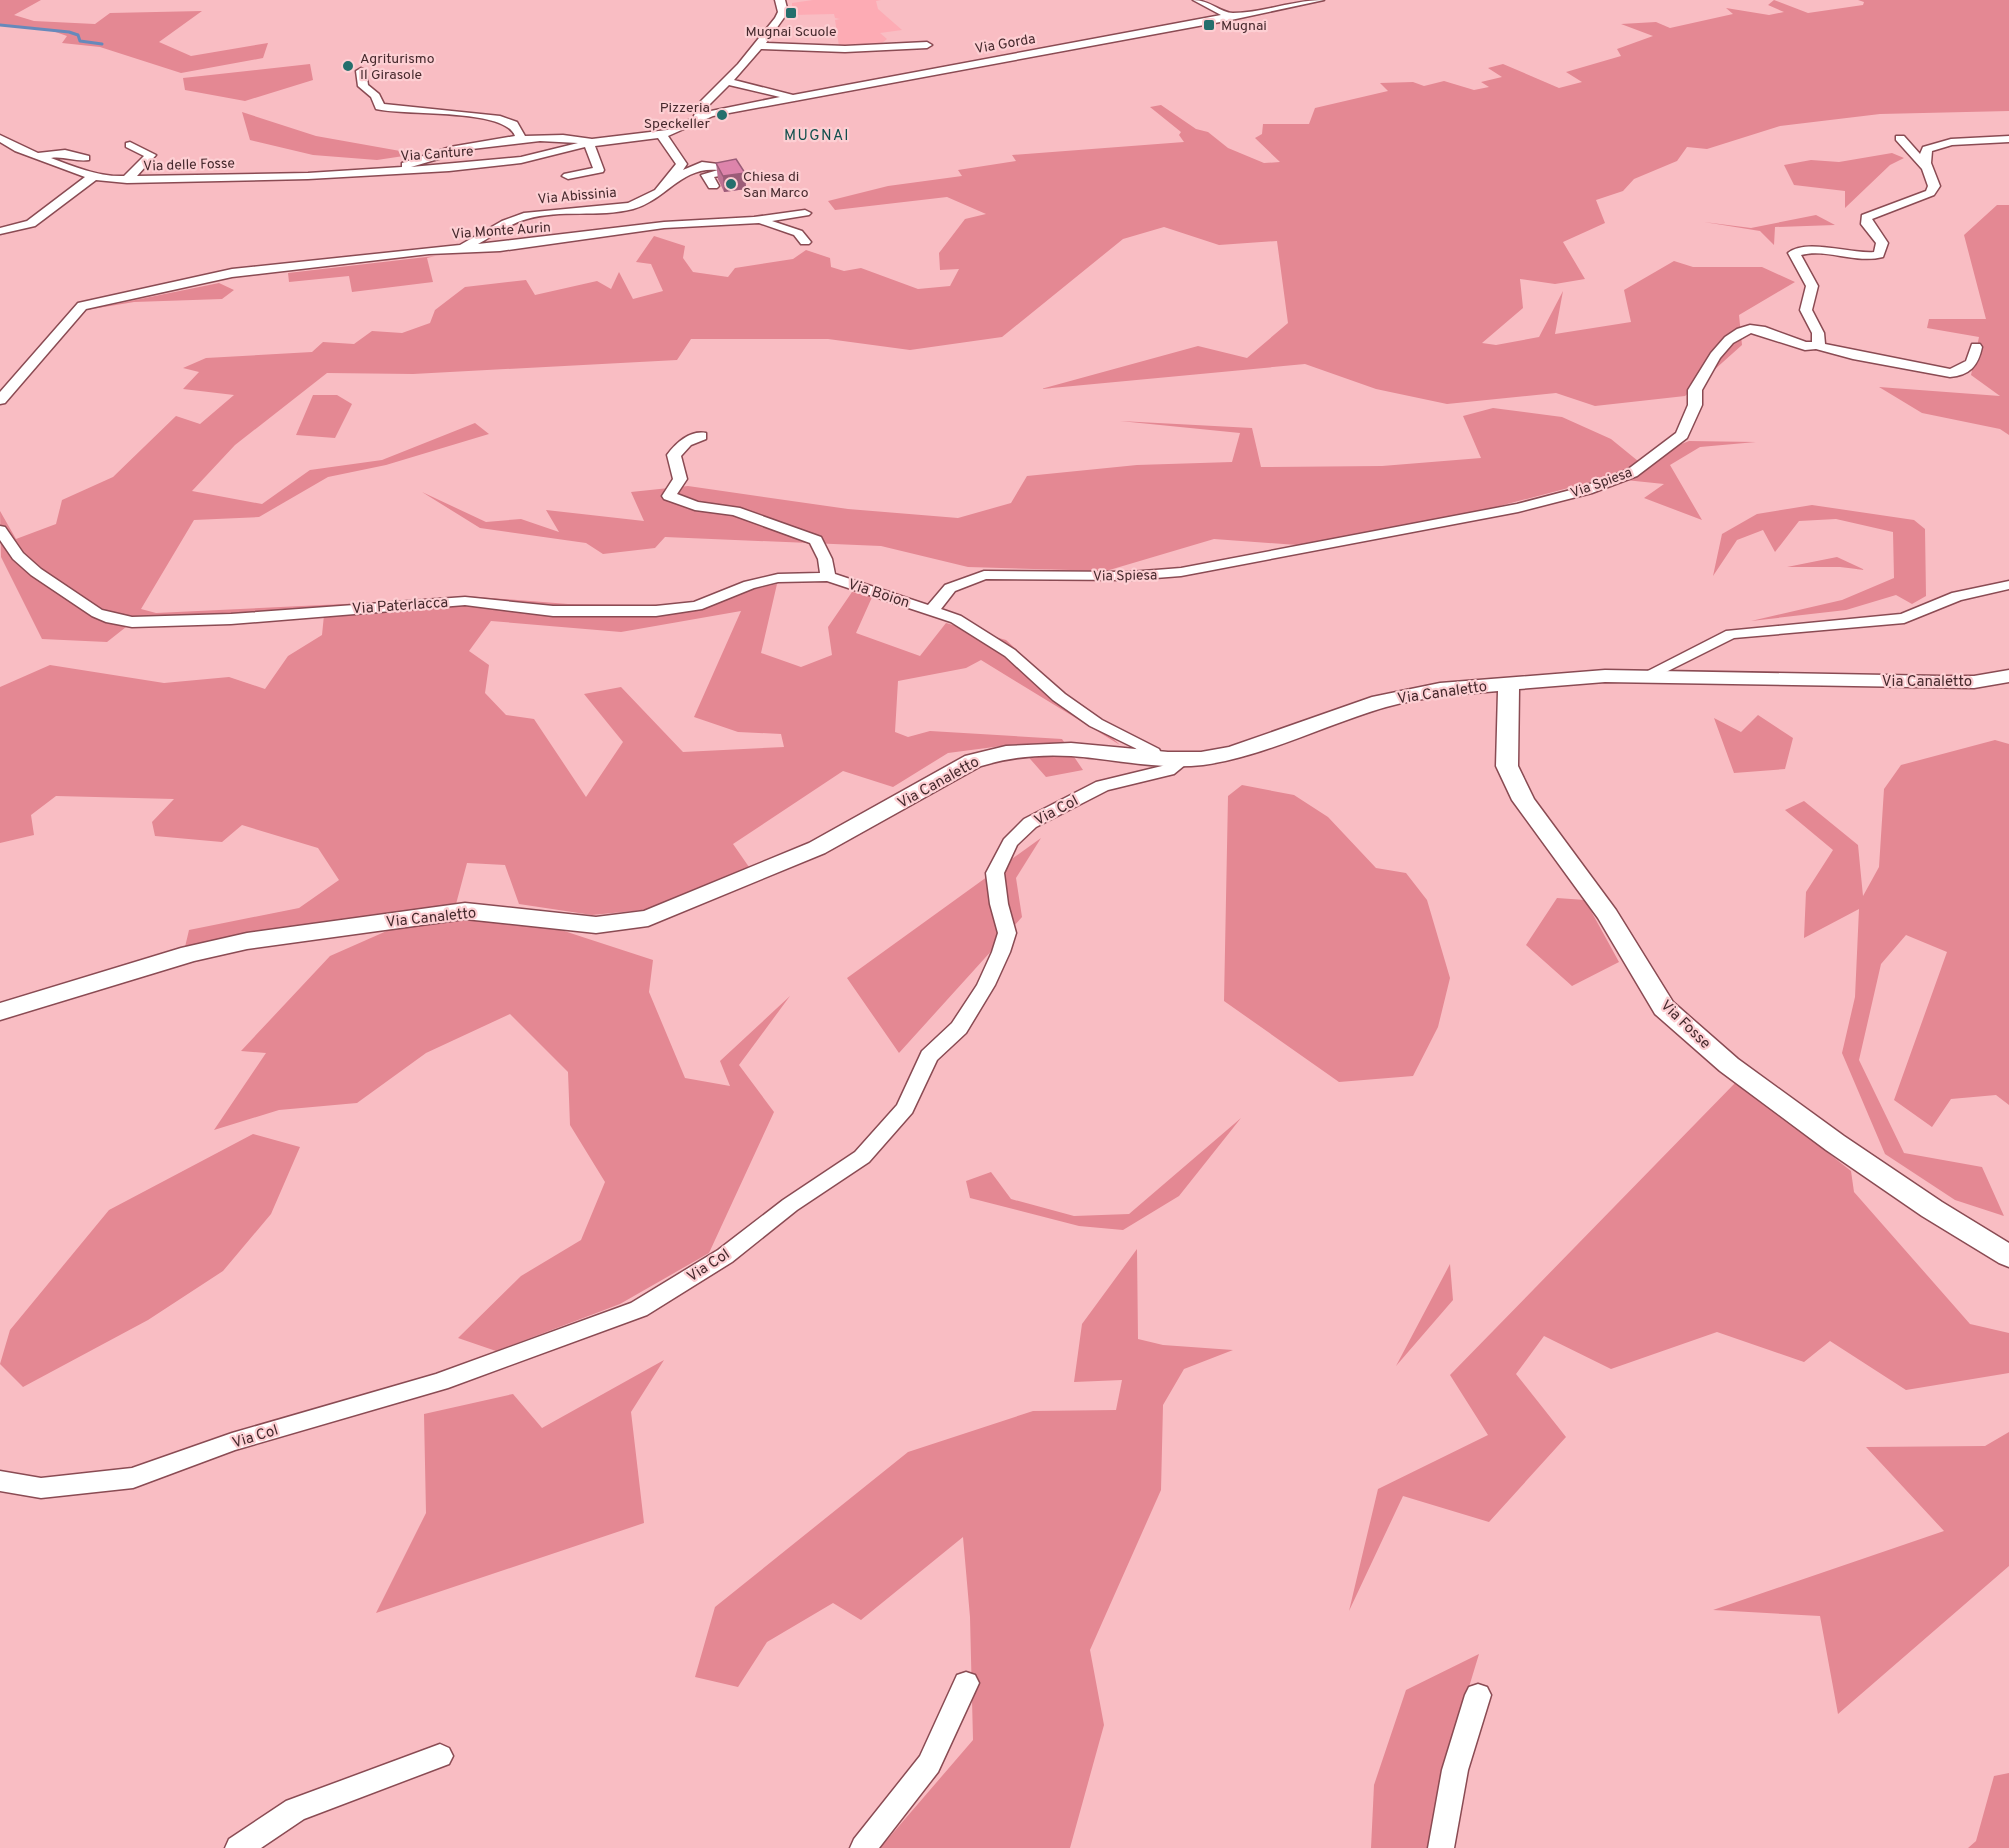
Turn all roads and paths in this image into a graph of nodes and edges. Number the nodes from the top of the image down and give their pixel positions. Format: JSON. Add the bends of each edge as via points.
{"nodes":[{"id":1,"x":780,"y":0,"type":"edge"},
{"id":2,"x":1198,"y":0,"type":"edge"},
{"id":3,"x":1268,"y":0,"type":"edge"},
{"id":4,"x":1319,"y":0,"type":"edge"},
{"id":5,"x":1276,"y":8,"type":"junction"},
{"id":6,"x":1231,"y":17,"type":"junction"},
{"id":7,"x":927,"y":45,"type":"dead end"},
{"id":8,"x":759,"y":46,"type":"junction"},
{"id":9,"x":361,"y":71,"type":"dead end"},
{"id":10,"x":728,"y":81,"type":"junction"},
{"id":11,"x":800,"y":97,"type":"junction"},
{"id":12,"x":698,"y":119,"type":"junction"},
{"id":13,"x":660,"y":134,"type":"junction"},
{"id":14,"x":0,"y":138,"type":"edge"},
{"id":15,"x":1900,"y":138,"type":"dead end"},
{"id":16,"x":2009,"y":138,"type":"edge"},
{"id":17,"x":521,"y":139,"type":"junction"},
{"id":18,"x":589,"y":143,"type":"junction"},
{"id":19,"x":130,"y":145,"type":"dead end"},
{"id":20,"x":37,"y":156,"type":"junction"},
{"id":21,"x":85,"y":158,"type":"dead end"},
{"id":22,"x":1926,"y":167,"type":"junction"},
{"id":23,"x":387,"y":172,"type":"junction"},
{"id":24,"x":568,"y":176,"type":"dead end"},
{"id":25,"x":92,"y":177,"type":"junction"},
{"id":26,"x":670,"y":179,"type":"junction"},
{"id":27,"x":127,"y":180,"type":"junction"},
{"id":28,"x":713,"y":186,"type":"dead end"},
{"id":29,"x":805,"y":213,"type":"dead end"},
{"id":30,"x":754,"y":220,"type":"junction"},
{"id":31,"x":0,"y":231,"type":"edge"},
{"id":32,"x":806,"y":242,"type":"dead end"},
{"id":33,"x":464,"y":248,"type":"junction"},
{"id":34,"x":1816,"y":345,"type":"junction"},
{"id":35,"x":1976,"y":347,"type":"dead end"},
{"id":36,"x":0,"y":399,"type":"edge"},
{"id":37,"x":701,"y":436,"type":"dead end"},
{"id":38,"x":0,"y":530,"type":"edge"},
{"id":39,"x":828,"y":577,"type":"junction"},
{"id":40,"x":2009,"y":585,"type":"edge"},
{"id":41,"x":931,"y":611,"type":"junction"},
{"id":42,"x":1646,"y":676,"type":"junction"},
{"id":43,"x":2009,"y":676,"type":"edge"},
{"id":44,"x":1509,"y":683,"type":"junction"},
{"id":45,"x":1155,"y":757,"type":"junction"},
{"id":46,"x":1183,"y":760,"type":"junction"},
{"id":47,"x":0,"y":1012,"type":"edge"},
{"id":48,"x":2009,"y":1256,"type":"edge"},
{"id":49,"x":0,"y":1481,"type":"edge"},
{"id":50,"x":966,"y":1683,"type":"dead end"},
{"id":51,"x":1478,"y":1695,"type":"dead end"},
{"id":52,"x":441,"y":1756,"type":"dead end"},
{"id":53,"x":238,"y":1848,"type":"edge"},
{"id":54,"x":863,"y":1848,"type":"edge"},
{"id":55,"x":1442,"y":1848,"type":"edge"}],
"edges":[{"from":1,"to":8,"type":"street","via":[[780,19]]},
{"from":2,"to":6,"type":"street"},
{"from":3,"to":5,"type":"street","via":[[1266,3]]},
{"from":4,"to":5,"type":"street","name":"Via Gorda"},
{"from":5,"to":6,"type":"street","name":"Via Gorda"},
{"from":6,"to":11,"type":"street","name":"Via Gorda"},
{"from":7,"to":8,"type":"street","via":[[844,49]]},
{"from":8,"to":10,"type":"street"},
{"from":9,"to":17,"type":"street","via":[[363,86],[375,96],[380,107],[491,117],[512,123]]},
{"from":10,"to":11,"type":"street"},
{"from":10,"to":12,"type":"street","via":[[705,103]]},
{"from":11,"to":12,"type":"street","name":"Via Gorda"},
{"from":12,"to":13,"type":"street","name":"Via Canture"},
{"from":13,"to":18,"type":"street","name":"Via Canture"},
{"from":13,"to":26,"type":"street","via":[[682,164]]},
{"from":14,"to":20,"type":"street","name":"Via delle Fosse"},
{"from":15,"to":22,"type":"street"},
{"from":16,"to":22,"type":"street","via":[[1936,144],[1924,154]]},
{"from":17,"to":18,"type":"street","name":"Via Canture","via":[[557,138]]},
{"from":17,"to":23,"type":"street","name":"Via Canture","via":[[445,150]]},
{"from":18,"to":23,"type":"street","name":"Via Canture","via":[[521,160]]},
{"from":18,"to":24,"type":"street","via":[[600,170]]},
{"from":19,"to":27,"type":"street","via":[[151,155]]},
{"from":20,"to":21,"type":"street","via":[[65,153]]},
{"from":20,"to":25,"type":"street","name":"Via delle Fosse"},
{"from":22,"to":34,"type":"street","via":[[1934,186],[1930,193],[1866,217],[1882,243],[1879,255],[1857,257],[1809,249],[1794,253],[1812,286],[1806,310],[1818,333],[1820,345]]},
{"from":23,"to":27,"type":"street","name":"Via delle Fosse"},
{"from":25,"to":27,"type":"street","name":"Via delle Fosse"},
{"from":25,"to":31,"type":"street","via":[[31,224]]},
{"from":26,"to":28,"type":"street","via":[[702,165],[730,168],[732,171],[707,175]]},
{"from":26,"to":33,"type":"street","name":"Via Abissinia","via":[[648,200],[622,207],[522,217],[497,226]]},
{"from":29,"to":30,"type":"street","name":"Via Monte Aurin"},
{"from":30,"to":32,"type":"street","name":"Via Monte Aurin","via":[[787,228]]},
{"from":30,"to":33,"type":"street","name":"Via Monte Aurin","via":[[694,222],[500,247]]},
{"from":33,"to":36,"type":"street","name":"Via Monte Aurin","via":[[251,270],[82,306]]},
{"from":34,"to":35,"type":"street","name":"Via Spiesa","via":[[1950,373],[1972,363]]},
{"from":34,"to":41,"type":"street","name":"Via Spiesa","via":[[1805,346],[1750,329],[1735,336],[1715,356],[1695,390],[1695,405],[1682,435],[1632,473],[1587,489],[1518,508],[1181,572],[1130,576],[984,575],[950,588]]},
{"from":37,"to":39,"type":"street","name":"Via Boion","via":[[686,442],[674,455],[680,479],[669,496],[695,506],[735,511],[816,540]]},
{"from":38,"to":39,"type":"street","name":"Via Paterlacca","via":[[18,556],[36,572],[97,613],[132,622],[231,620],[465,601],[553,611],[656,611],[697,606],[778,578]]},
{"from":39,"to":41,"type":"street","name":"Via Boion"},
{"from":40,"to":42,"type":"street","via":[[1958,596],[1904,618],[1731,634]]},
{"from":41,"to":45,"type":"street","name":"Via Boion","via":[[956,619],[1010,653],[1059,697],[1096,723],[1153,752]]},
{"from":42,"to":43,"type":"street","name":"Via Canaletto","via":[[1941,682]]},
{"from":42,"to":44,"type":"street","name":"Via Canaletto","via":[[1576,676]]},
{"from":44,"to":46,"type":"street","name":"Via Canaletto","via":[[1400,696],[1233,753]]},
{"from":44,"to":48,"type":"street","name":"Via Fosse","via":[[1507,765],[1523,800],[1608,915],[1664,1008],[1729,1065],[1835,1143]]},
{"from":45,"to":46,"type":"street","name":"Via Canaletto"},
{"from":45,"to":47,"type":"street","name":"Via Canaletto","via":[[1063,748],[985,757],[817,848],[633,922],[596,925],[465,911],[247,941],[190,954]]},
{"from":46,"to":49,"type":"street","name":"Via Col","via":[[1168,770],[1093,790],[1030,824],[1010,843],[995,873],[1007,933],[1001,952],[959,1028],[929,1056],[905,1108],[862,1157],[790,1205],[725,1256],[639,1309],[440,1382],[232,1442],[133,1478],[41,1488]]},
{"from":50,"to":54,"type":"street","via":[[929,1764]]},
{"from":51,"to":55,"type":"street","via":[[1455,1770]]},
{"from":52,"to":53,"type":"street","via":[[295,1810]]}]}
